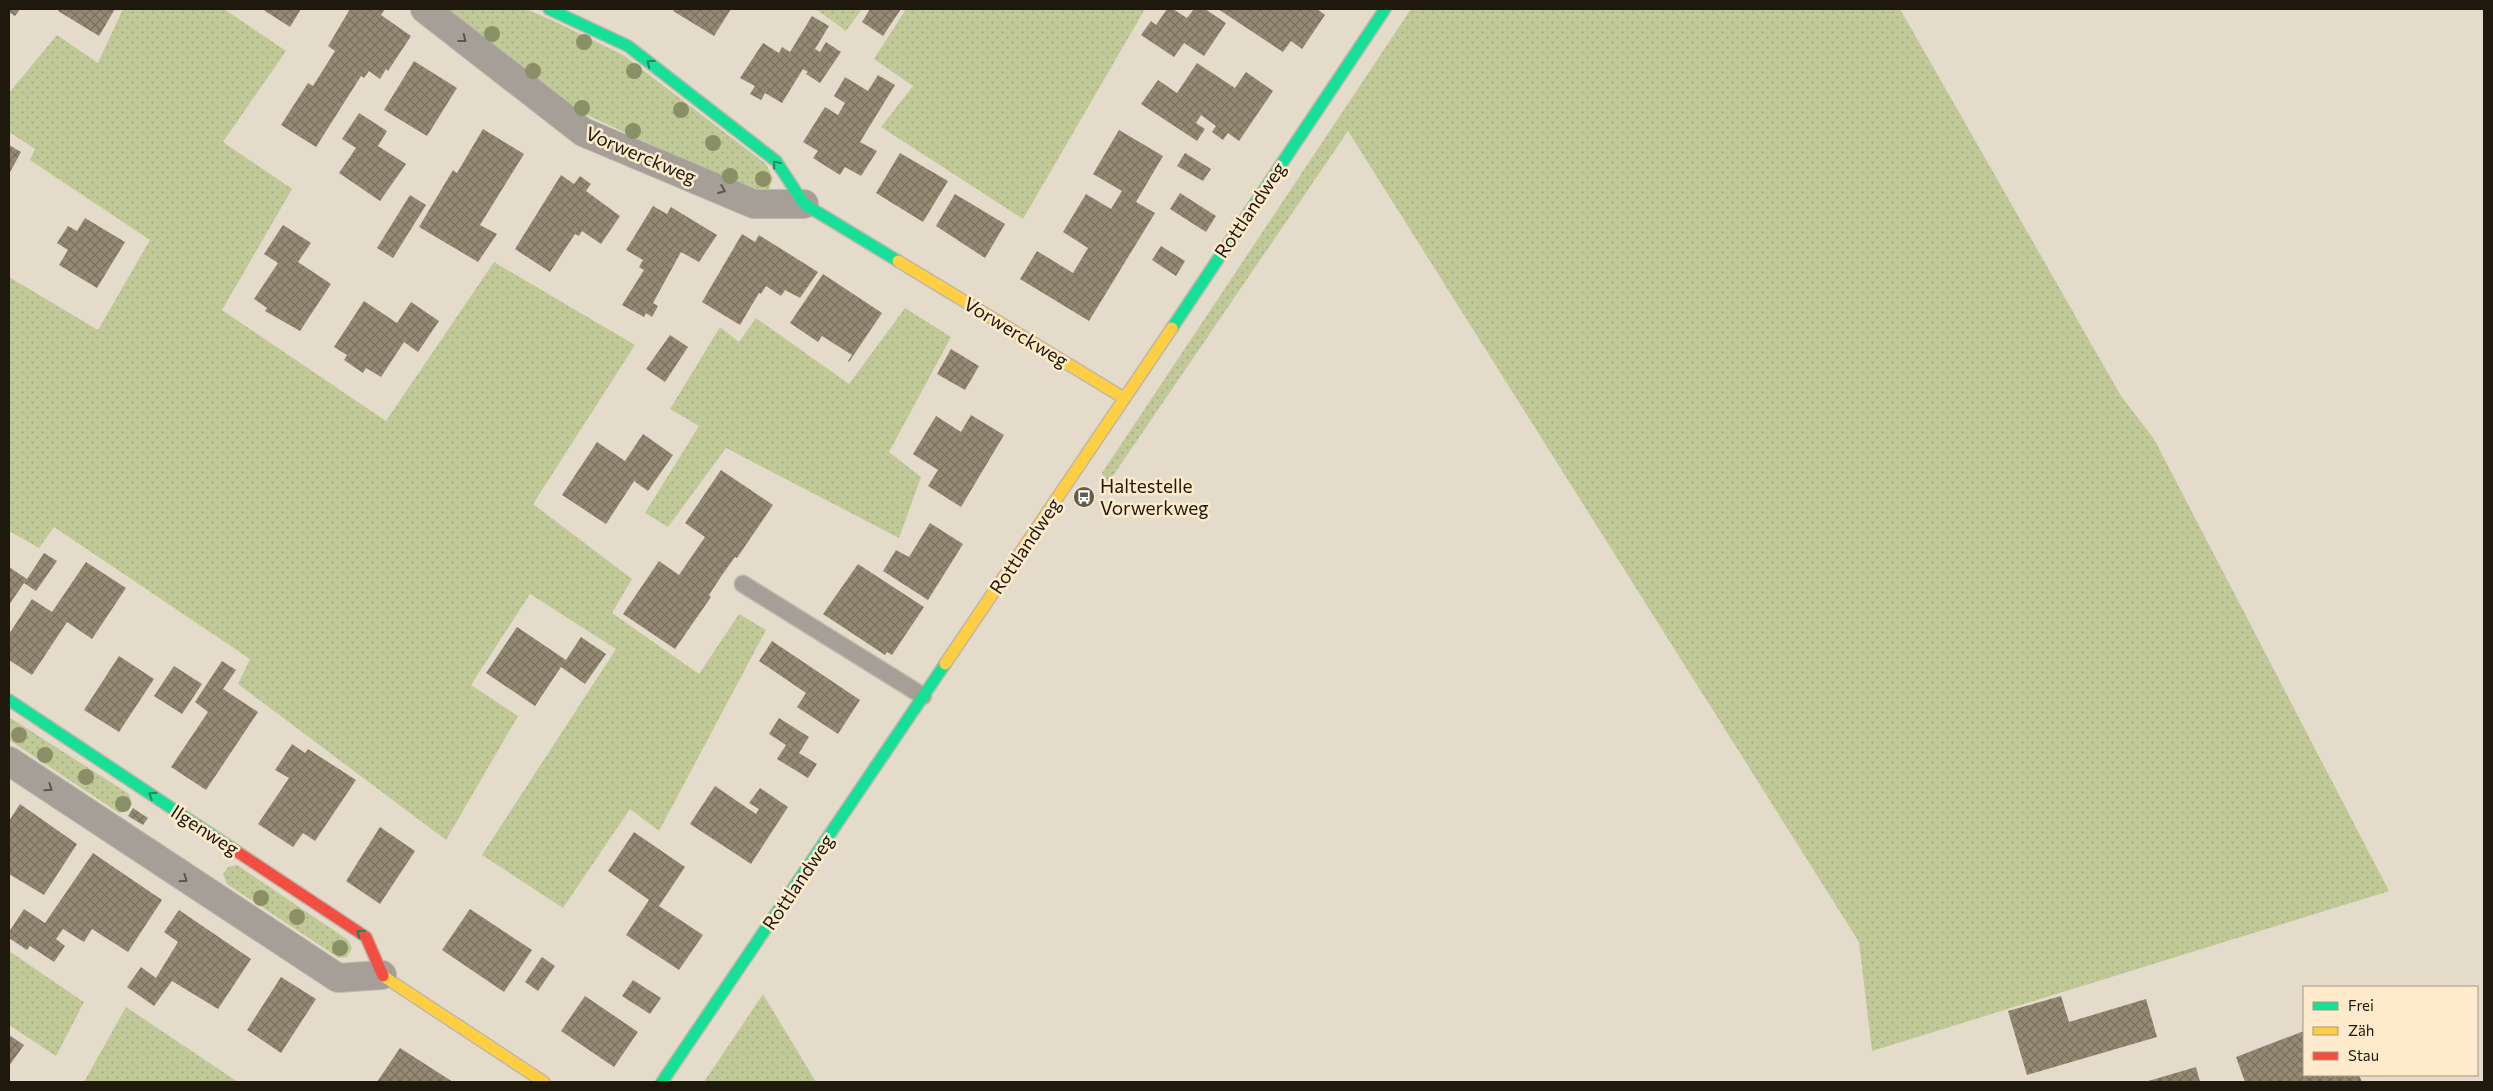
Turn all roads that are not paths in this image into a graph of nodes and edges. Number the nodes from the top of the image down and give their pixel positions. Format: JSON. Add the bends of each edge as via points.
{"nodes":[{"id":1,"x":425,"y":9,"type":"edge"},
{"id":2,"x":548,"y":9,"type":"edge"},
{"id":3,"x":1385,"y":9,"type":"edge"},
{"id":4,"x":804,"y":204,"type":"junction"},
{"id":5,"x":1124,"y":398,"type":"junction"},
{"id":6,"x":743,"y":584,"type":"dead end"},
{"id":7,"x":923,"y":696,"type":"junction"},
{"id":8,"x":9,"y":700,"type":"edge"},
{"id":9,"x":9,"y":761,"type":"edge"},
{"id":10,"x":382,"y":975,"type":"junction"},
{"id":11,"x":544,"y":1082,"type":"edge"},
{"id":12,"x":662,"y":1082,"type":"edge"}],
"edges":[{"from":1,"to":4,"type":"street","name":"Vorwerckweg","one_way":true,"via":[[583,132],[754,204]]},
{"from":4,"to":2,"type":"street","name":"Vorwerckweg","one_way":true,"via":[[776,161],[628,46]]},
{"from":3,"to":5,"type":"street","name":"Rottlandweg"},
{"from":4,"to":5,"type":"street","name":"Vorwerckweg"},
{"from":5,"to":7,"type":"street","name":"Rottlandweg"},
{"from":6,"to":7,"type":"lane"},
{"from":7,"to":12,"type":"street","name":"Rottlandweg"},
{"from":10,"to":8,"type":"street","name":"Ilgenweg","one_way":true,"via":[[366,936]]},
{"from":9,"to":10,"type":"street","one_way":true,"via":[[338,978]]},
{"from":10,"to":11,"type":"street"}]}
